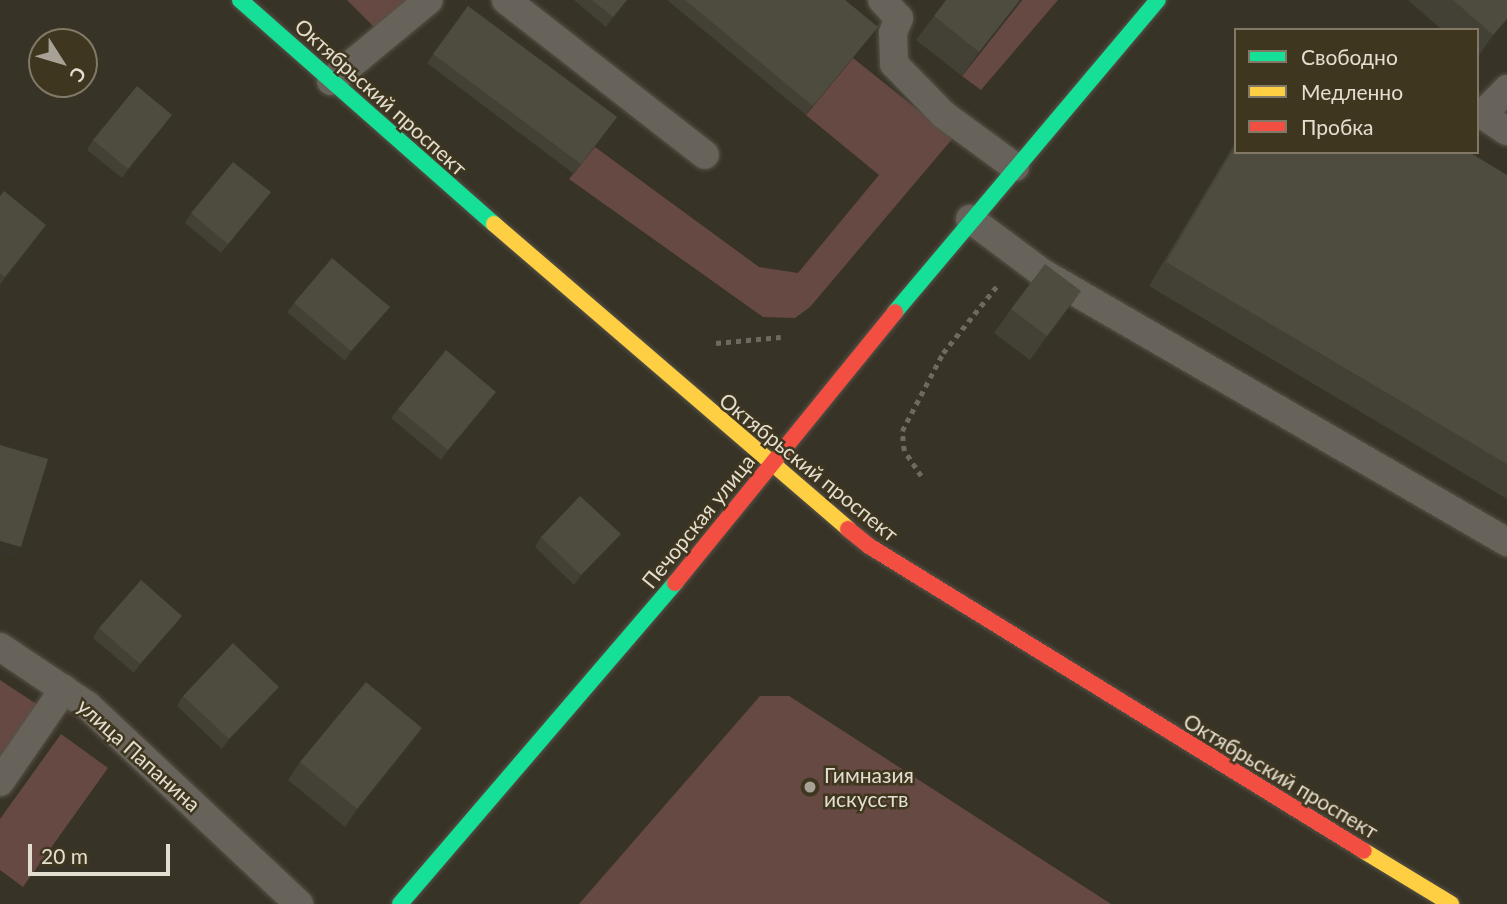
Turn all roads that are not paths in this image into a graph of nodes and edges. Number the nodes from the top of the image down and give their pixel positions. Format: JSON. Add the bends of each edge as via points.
{"nodes":[{"id":1,"x":240,"y":0,"type":"edge"},
{"id":2,"x":429,"y":0,"type":"edge"},
{"id":3,"x":506,"y":0,"type":"edge"},
{"id":4,"x":882,"y":0,"type":"edge"},
{"id":5,"x":1158,"y":0,"type":"edge"},
{"id":6,"x":331,"y":81,"type":"junction"},
{"id":7,"x":1507,"y":89,"type":"edge"},
{"id":8,"x":1479,"y":113,"type":"edge"},
{"id":9,"x":1507,"y":131,"type":"edge"},
{"id":10,"x":705,"y":155,"type":"dead end"},
{"id":11,"x":1015,"y":167,"type":"junction"},
{"id":12,"x":970,"y":219,"type":"junction"},
{"id":13,"x":771,"y":466,"type":"junction"},
{"id":14,"x":1507,"y":542,"type":"edge"},
{"id":15,"x":0,"y":647,"type":"edge"},
{"id":16,"x":64,"y":689,"type":"junction"},
{"id":17,"x":0,"y":782,"type":"edge"},
{"id":18,"x":299,"y":904,"type":"edge"},
{"id":19,"x":400,"y":904,"type":"edge"},
{"id":20,"x":1451,"y":904,"type":"edge"}],
"edges":[{"from":1,"to":6,"type":"main road","name":"Октябрьский проспект"},
{"from":2,"to":6,"type":"lane"},
{"from":3,"to":10,"type":"lane"},
{"from":4,"to":11,"type":"lane","via":[[899,19],[893,33],[894,64],[944,115]]},
{"from":5,"to":11,"type":"main road","name":"Печорская улица"},
{"from":6,"to":13,"type":"main road","name":"Октябрьский проспект"},
{"from":7,"to":8,"type":"lane"},
{"from":8,"to":9,"type":"lane"},
{"from":11,"to":12,"type":"main road","name":"Печорская улица"},
{"from":12,"to":13,"type":"main road","name":"Печорская улица"},
{"from":12,"to":14,"type":"lane","via":[[1021,257]]},
{"from":13,"to":19,"type":"main road","name":"Печорская улица"},
{"from":13,"to":20,"type":"main road","name":"Октябрьский проспект","via":[[869,547]]},
{"from":15,"to":16,"type":"lane","name":"улица Папанина"},
{"from":16,"to":17,"type":"lane"},
{"from":16,"to":18,"type":"lane","name":"улица Папанина","via":[[87,705]]}]}
